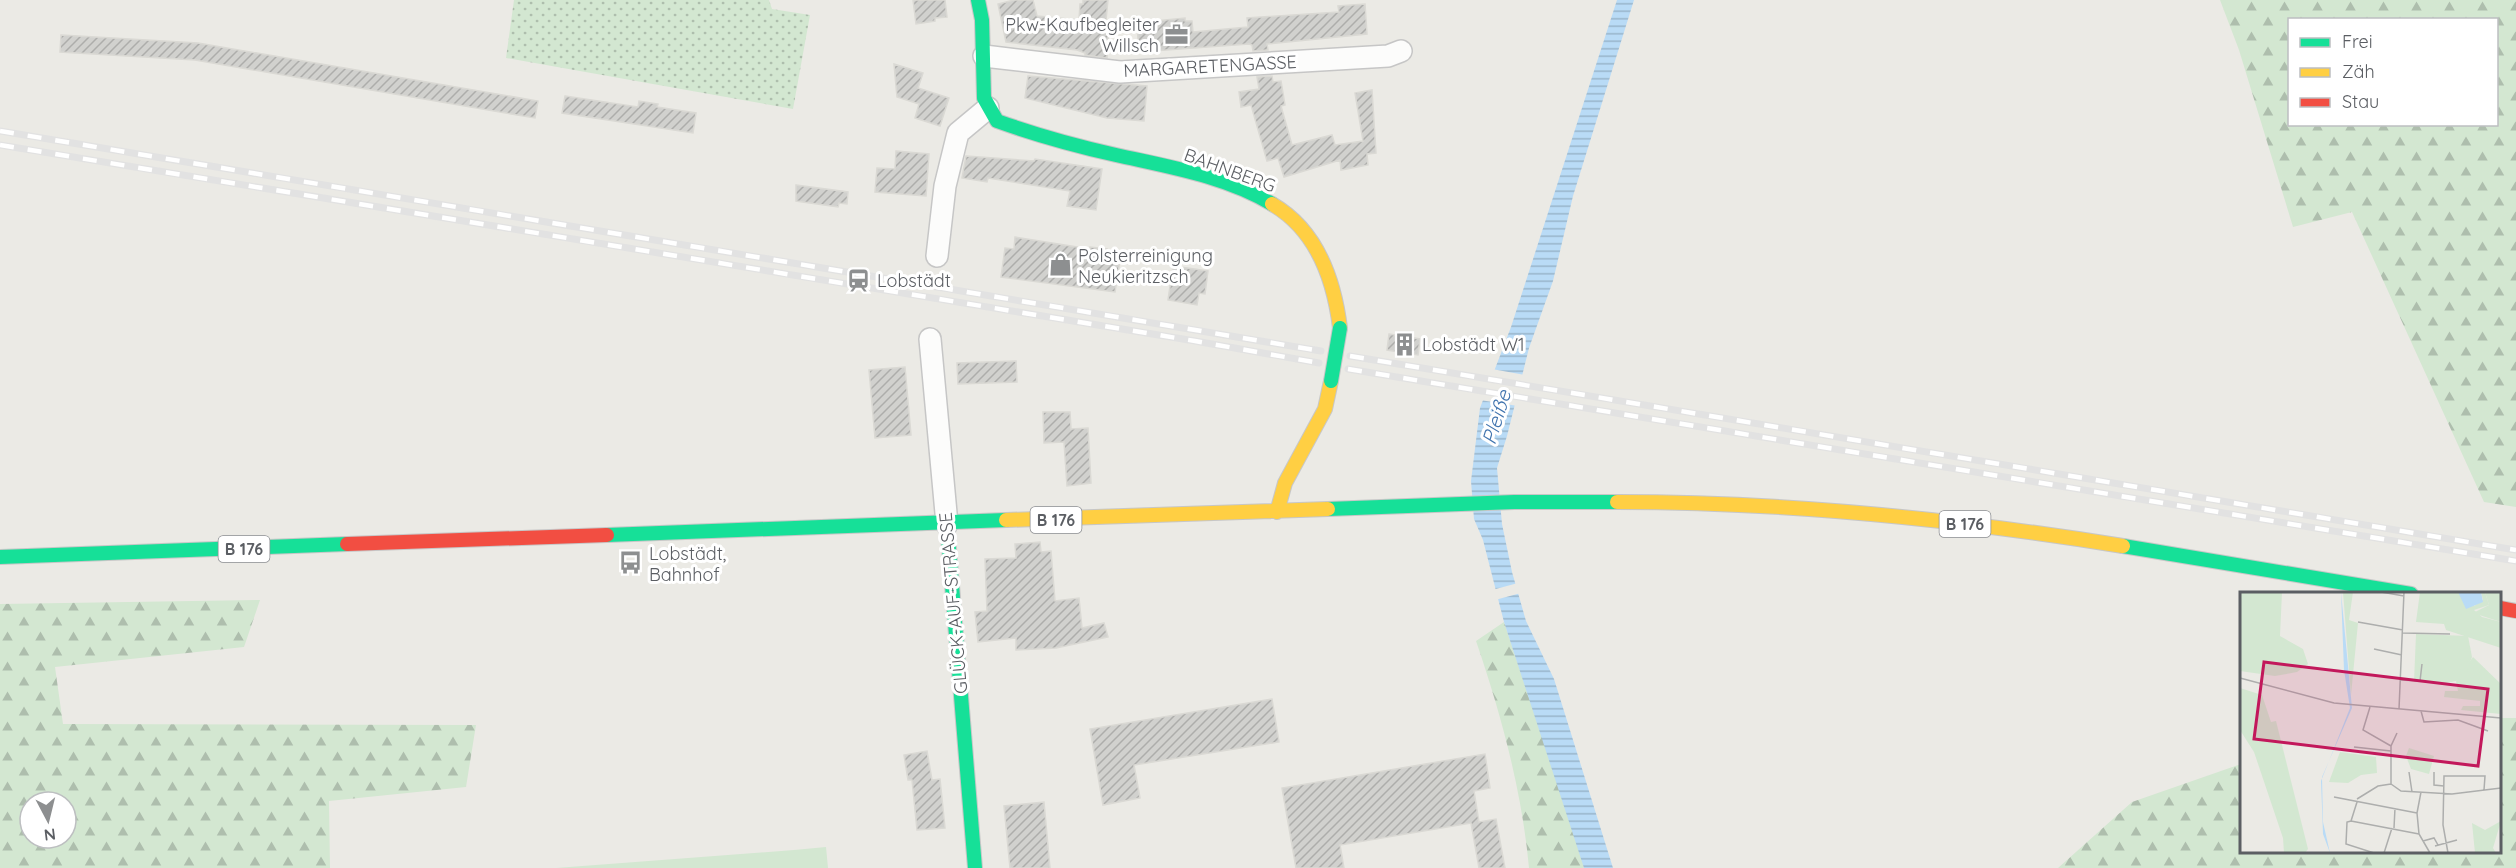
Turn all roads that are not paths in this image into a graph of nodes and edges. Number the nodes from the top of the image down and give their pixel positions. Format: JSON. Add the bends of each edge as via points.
{"nodes":[{"id":1,"x":978,"y":0,"type":"edge"},
{"id":2,"x":1401,"y":51,"type":"dead end"},
{"id":3,"x":984,"y":56,"type":"junction"},
{"id":4,"x":988,"y":108,"type":"junction"},
{"id":5,"x":937,"y":256,"type":"dead end"},
{"id":6,"x":930,"y":339,"type":"dead end"},
{"id":7,"x":1277,"y":512,"type":"junction"},
{"id":8,"x":947,"y":524,"type":"junction"},
{"id":9,"x":0,"y":557,"type":"edge"},
{"id":10,"x":2399,"y":592,"type":"edge"},
{"id":11,"x":2501,"y":608,"type":"edge"},
{"id":12,"x":2516,"y":611,"type":"edge"},
{"id":13,"x":975,"y":868,"type":"edge"}],
"edges":[{"from":1,"to":3,"type":"main road"},
{"from":2,"to":3,"type":"street","name":"MARGARETENGASSE","via":[[1388,56],[1140,71]]},
{"from":3,"to":4,"type":"main road","via":[[984,98]]},
{"from":4,"to":5,"type":"street","via":[[958,133],[945,186]]},
{"from":4,"to":7,"type":"main road","name":"BAHNBERG","bridge":true,"via":[[997,121],[1014,127],[1177,169],[1270,202],[1297,223],[1318,251],[1330,274],[1340,328],[1325,409],[1285,483]]},
{"from":6,"to":8,"type":"street","name":"GLÜCK-AUF-STRASSE"},
{"from":7,"to":8,"type":"main road","number":"B 176"},
{"from":7,"to":10,"type":"main road","number":"B 176","via":[[1514,502],[1674,501],[1826,509],[2018,530]]},
{"from":8,"to":9,"type":"main road","number":"B 176"},
{"from":8,"to":13,"type":"main road","name":"GLÜCK-AUF-STRASSE"},
{"from":11,"to":12,"type":"main road"}]}
